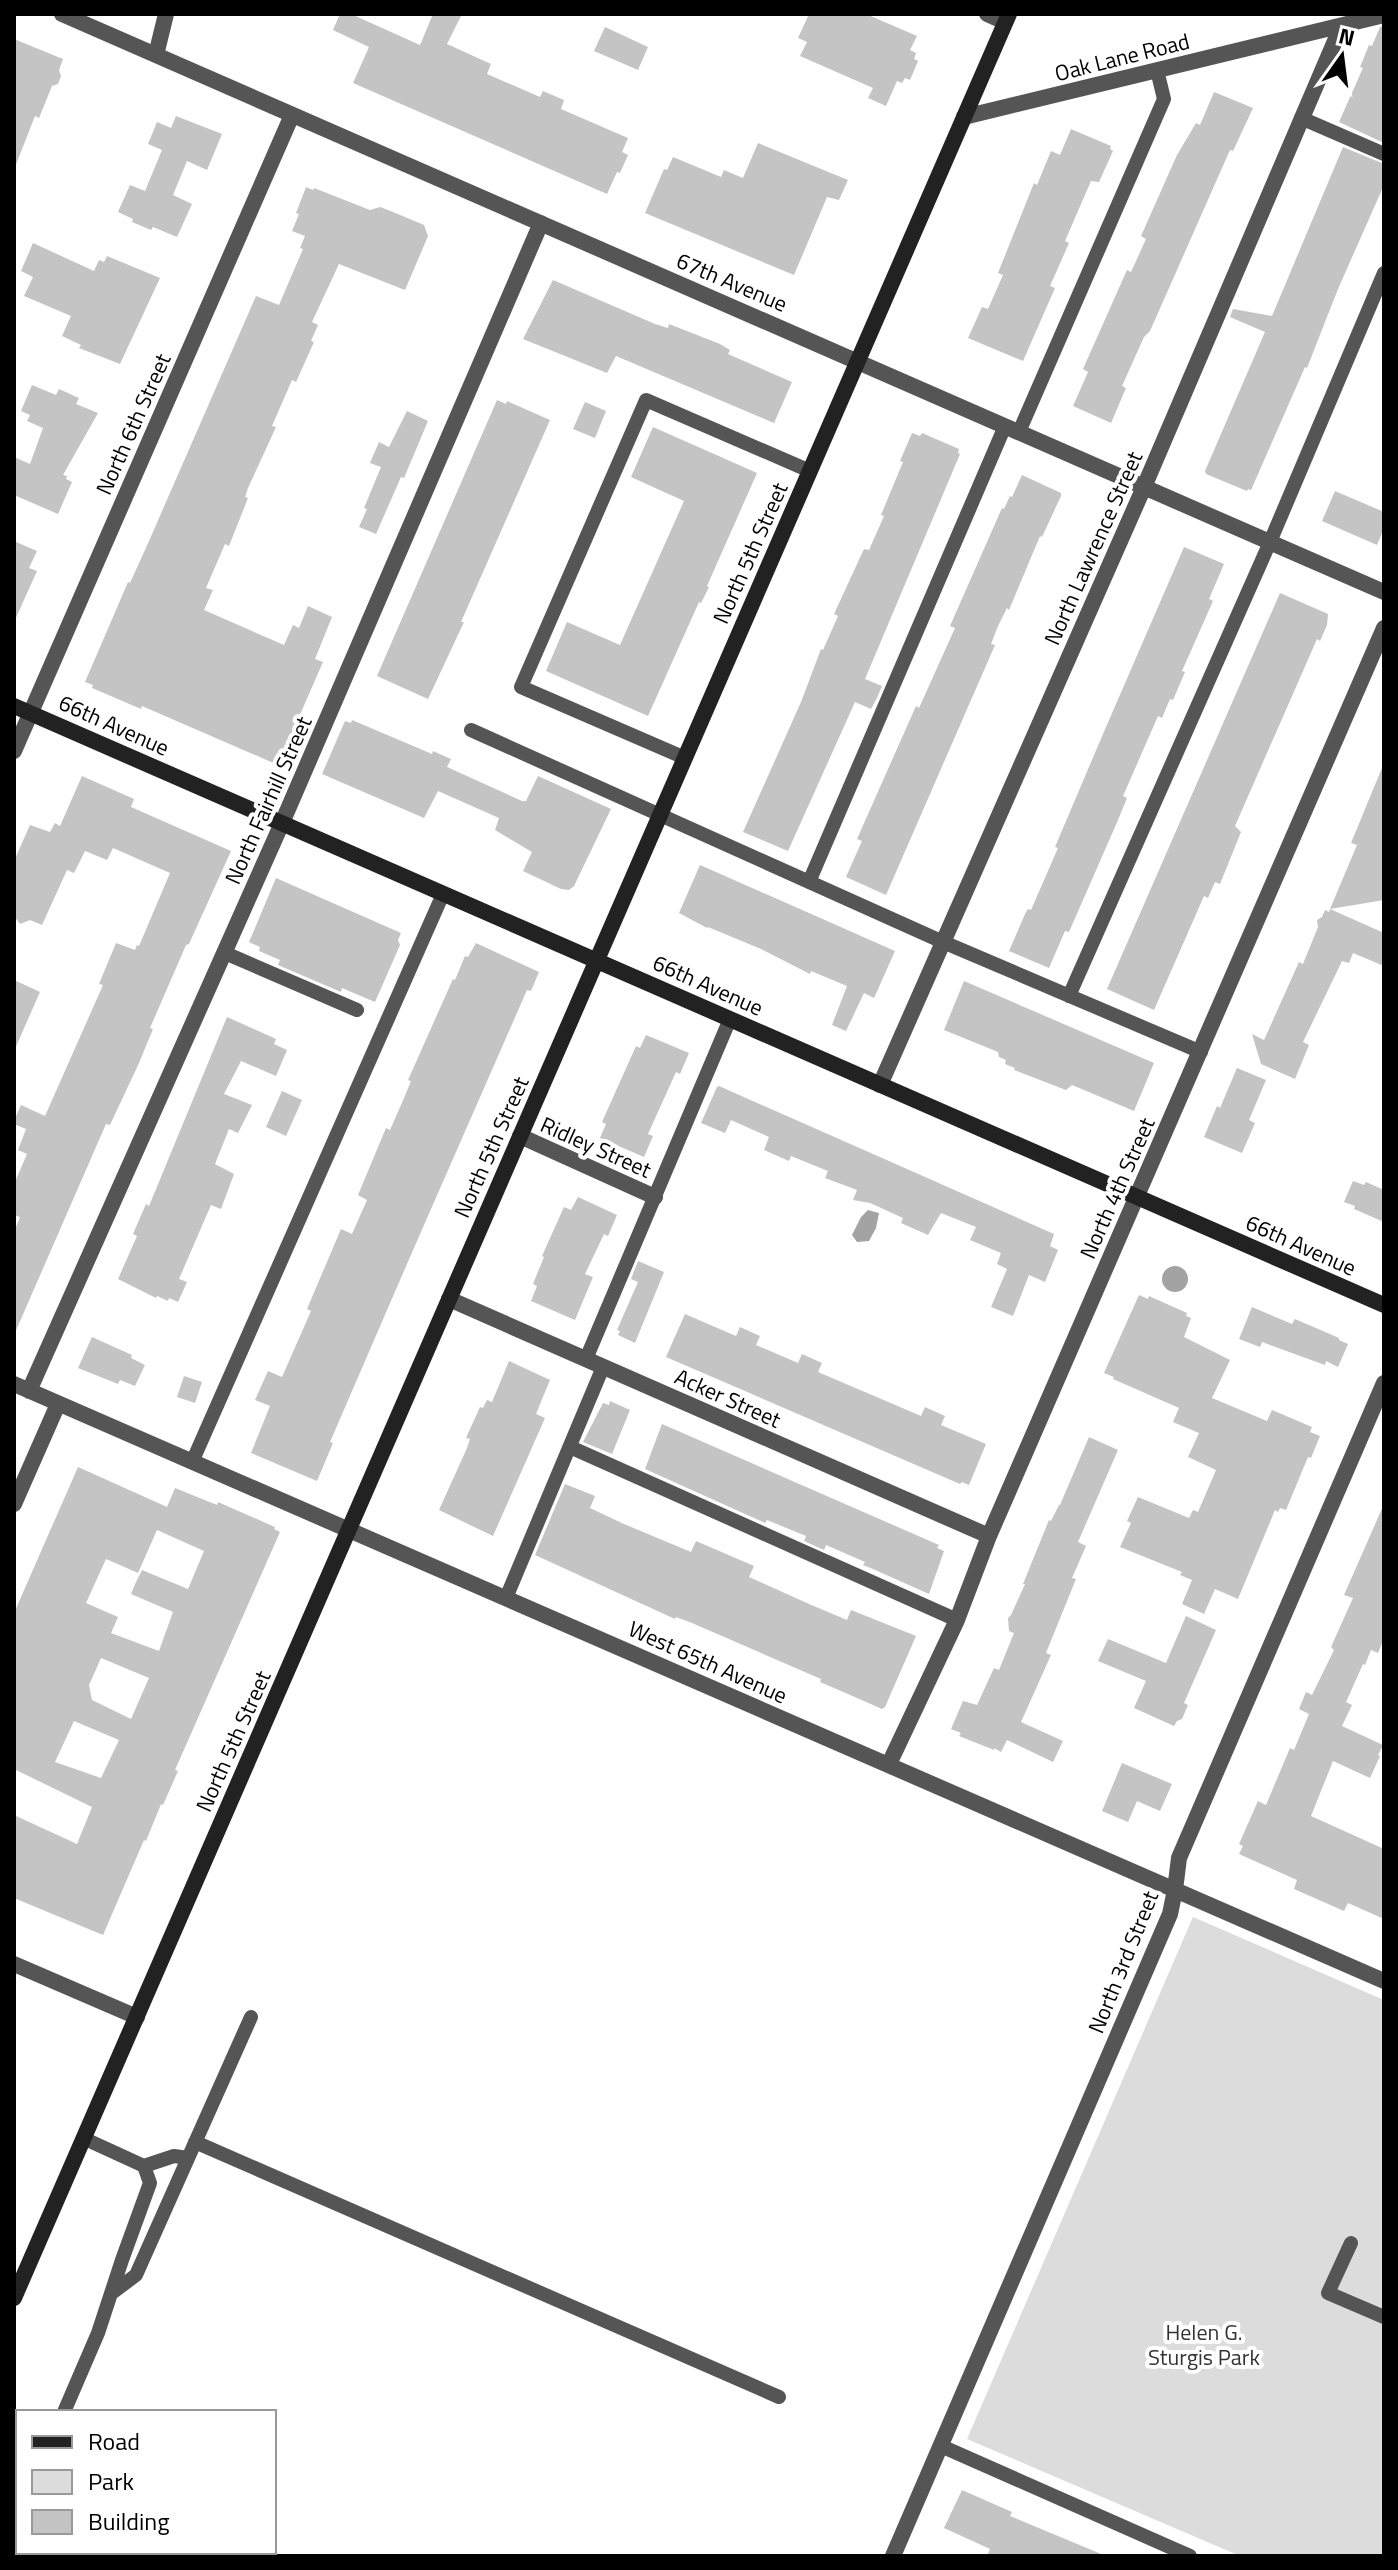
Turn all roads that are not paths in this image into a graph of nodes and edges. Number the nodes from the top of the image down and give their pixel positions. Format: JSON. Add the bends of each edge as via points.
{"nodes":[{"id":1,"x":62,"y":14,"type":"edge"},
{"id":2,"x":166,"y":14,"type":"edge"},
{"id":3,"x":987,"y":14,"type":"edge"},
{"id":4,"x":1384,"y":15,"type":"edge"},
{"id":5,"x":1007,"y":18,"type":"edge"},
{"id":6,"x":1341,"y":27,"type":"junction"},
{"id":7,"x":156,"y":55,"type":"junction"},
{"id":8,"x":1157,"y":70,"type":"junction"},
{"id":9,"x":292,"y":115,"type":"junction"},
{"id":10,"x":964,"y":117,"type":"junction"},
{"id":11,"x":1301,"y":118,"type":"junction"},
{"id":12,"x":1384,"y":154,"type":"edge"},
{"id":13,"x":541,"y":223,"type":"junction"},
{"id":14,"x":1384,"y":273,"type":"edge"},
{"id":15,"x":857,"y":362,"type":"junction"},
{"id":16,"x":1012,"y":429,"type":"junction"},
{"id":17,"x":810,"y":471,"type":"junction"},
{"id":18,"x":1144,"y":487,"type":"junction"},
{"id":19,"x":1270,"y":542,"type":"junction"},
{"id":20,"x":1384,"y":592,"type":"edge"},
{"id":21,"x":1384,"y":628,"type":"edge"},
{"id":22,"x":14,"y":706,"type":"edge"},
{"id":23,"x":31,"y":713,"type":"junction"},
{"id":24,"x":471,"y":730,"type":"dead end"},
{"id":25,"x":14,"y":751,"type":"edge"},
{"id":26,"x":685,"y":758,"type":"junction"},
{"id":27,"x":660,"y":816,"type":"junction"},
{"id":28,"x":282,"y":823,"type":"junction"},
{"id":29,"x":809,"y":882,"type":"junction"},
{"id":30,"x":443,"y":894,"type":"junction"},
{"id":31,"x":943,"y":942,"type":"junction"},
{"id":32,"x":225,"y":953,"type":"junction"},
{"id":33,"x":596,"y":961,"type":"junction"},
{"id":34,"x":1069,"y":996,"type":"junction"},
{"id":35,"x":357,"y":1010,"type":"dead end"},
{"id":36,"x":730,"y":1019,"type":"junction"},
{"id":37,"x":1201,"y":1052,"type":"junction"},
{"id":38,"x":880,"y":1085,"type":"junction"},
{"id":39,"x":520,"y":1136,"type":"junction"},
{"id":40,"x":655,"y":1197,"type":"junction"},
{"id":41,"x":1138,"y":1198,"type":"junction"},
{"id":42,"x":449,"y":1299,"type":"junction"},
{"id":43,"x":1384,"y":1305,"type":"edge"},
{"id":44,"x":586,"y":1359,"type":"junction"},
{"id":45,"x":603,"y":1367,"type":"junction"},
{"id":46,"x":1384,"y":1383,"type":"edge"},
{"id":47,"x":22,"y":1388,"type":"edge"},
{"id":48,"x":58,"y":1404,"type":"junction"},
{"id":49,"x":570,"y":1447,"type":"junction"},
{"id":50,"x":193,"y":1460,"type":"junction"},
{"id":51,"x":14,"y":1504,"type":"edge"},
{"id":52,"x":349,"y":1529,"type":"junction"},
{"id":53,"x":989,"y":1536,"type":"junction"},
{"id":54,"x":506,"y":1598,"type":"junction"},
{"id":55,"x":957,"y":1620,"type":"junction"},
{"id":56,"x":889,"y":1764,"type":"junction"},
{"id":57,"x":1175,"y":1890,"type":"junction"},
{"id":58,"x":14,"y":1964,"type":"edge"},
{"id":59,"x":1384,"y":1981,"type":"edge"},
{"id":60,"x":137,"y":2017,"type":"junction"},
{"id":61,"x":251,"y":2017,"type":"dead end"},
{"id":62,"x":83,"y":2138,"type":"junction"},
{"id":63,"x":195,"y":2142,"type":"junction"},
{"id":64,"x":188,"y":2158,"type":"junction"},
{"id":65,"x":144,"y":2166,"type":"junction"},
{"id":66,"x":1351,"y":2243,"type":"dead end"},
{"id":67,"x":111,"y":2293,"type":"junction"},
{"id":68,"x":14,"y":2298,"type":"edge"},
{"id":69,"x":1384,"y":2317,"type":"edge"},
{"id":70,"x":779,"y":2397,"type":"dead end"},
{"id":71,"x":65,"y":2410,"type":"edge"},
{"id":72,"x":941,"y":2446,"type":"junction"},
{"id":73,"x":893,"y":2556,"type":"edge"},
{"id":74,"x":1190,"y":2556,"type":"edge"}],
"edges":[{"from":1,"to":7,"type":"street","name":"67th Avenue"},
{"from":2,"to":7,"type":"street"},
{"from":3,"to":5,"type":"street"},
{"from":4,"to":6,"type":"street","name":"Oak Lane Road"},
{"from":5,"to":10,"type":"street","name":"North 5th Street"},
{"from":6,"to":8,"type":"street","name":"Oak Lane Road"},
{"from":6,"to":11,"type":"street","name":"North Lawrence Street"},
{"from":7,"to":9,"type":"street","name":"67th Avenue"},
{"from":8,"to":10,"type":"street","name":"Oak Lane Road"},
{"from":8,"to":16,"type":"lane","via":[[1164,99]]},
{"from":9,"to":13,"type":"street","name":"67th Avenue"},
{"from":9,"to":23,"type":"street","name":"North 6th Street"},
{"from":10,"to":15,"type":"street","name":"North 5th Street"},
{"from":11,"to":12,"type":"lane"},
{"from":11,"to":18,"type":"street","name":"North Lawrence Street"},
{"from":13,"to":15,"type":"street","name":"67th Avenue"},
{"from":13,"to":28,"type":"street","name":"North Fairhill Street"},
{"from":14,"to":19,"type":"lane"},
{"from":15,"to":16,"type":"street","name":"67th Avenue"},
{"from":15,"to":17,"type":"street","name":"North 5th Street"},
{"from":16,"to":18,"type":"street","name":"67th Avenue"},
{"from":16,"to":29,"type":"lane"},
{"from":17,"to":26,"type":"street","name":"North 5th Street"},
{"from":17,"to":26,"type":"lane","via":[[646,400],[568,578],[521,687]]},
{"from":18,"to":19,"type":"street","name":"67th Avenue"},
{"from":18,"to":31,"type":"street","name":"North Lawrence Street"},
{"from":19,"to":20,"type":"street","name":"67th Avenue"},
{"from":19,"to":34,"type":"lane"},
{"from":21,"to":37,"type":"street","name":"North 4th Street"},
{"from":22,"to":23,"type":"street","name":"66th Avenue"},
{"from":23,"to":25,"type":"street","name":"North 6th Street"},
{"from":23,"to":28,"type":"street","name":"66th Avenue"},
{"from":24,"to":27,"type":"lane"},
{"from":26,"to":27,"type":"street","name":"North 5th Street"},
{"from":27,"to":29,"type":"lane"},
{"from":27,"to":33,"type":"street","name":"North 5th Street"},
{"from":28,"to":30,"type":"street","name":"66th Avenue"},
{"from":28,"to":32,"type":"street","name":"North Fairhill Street"},
{"from":29,"to":31,"type":"lane"},
{"from":30,"to":33,"type":"street","name":"66th Avenue"},
{"from":30,"to":50,"type":"lane"},
{"from":31,"to":34,"type":"lane"},
{"from":31,"to":38,"type":"street","name":"North Lawrence Street"},
{"from":32,"to":35,"type":"lane"},
{"from":32,"to":47,"type":"street","name":"North Fairhill Street"},
{"from":33,"to":36,"type":"street","name":"66th Avenue"},
{"from":33,"to":39,"type":"street","name":"North 5th Street"},
{"from":34,"to":37,"type":"lane"},
{"from":36,"to":38,"type":"street","name":"66th Avenue"},
{"from":36,"to":40,"type":"lane"},
{"from":37,"to":41,"type":"street","name":"North 4th Street"},
{"from":38,"to":41,"type":"street","name":"66th Avenue"},
{"from":39,"to":40,"type":"street","name":"Ridley Street"},
{"from":39,"to":42,"type":"street","name":"North 5th Street"},
{"from":40,"to":44,"type":"lane"},
{"from":41,"to":43,"type":"street","name":"66th Avenue"},
{"from":41,"to":53,"type":"street","name":"North 4th Street"},
{"from":42,"to":44,"type":"street","name":"Acker Street"},
{"from":42,"to":52,"type":"street","name":"North 5th Street"},
{"from":44,"to":45,"type":"street","name":"Acker Street"},
{"from":45,"to":49,"type":"lane"},
{"from":45,"to":53,"type":"street","name":"Acker Street"},
{"from":46,"to":57,"type":"street","name":"North 3rd Street","via":[[1179,1858]]},
{"from":47,"to":48,"type":"street","name":"West 65th Avenue"},
{"from":48,"to":50,"type":"street","name":"West 65th Avenue"},
{"from":48,"to":51,"type":"street"},
{"from":49,"to":54,"type":"lane"},
{"from":49,"to":55,"type":"lane"},
{"from":50,"to":52,"type":"street","name":"West 65th Avenue"},
{"from":52,"to":54,"type":"street","name":"West 65th Avenue"},
{"from":52,"to":60,"type":"street","name":"North 5th Street"},
{"from":53,"to":55,"type":"street","name":"North 4th Street"},
{"from":54,"to":56,"type":"street","name":"West 65th Avenue"},
{"from":55,"to":56,"type":"street","name":"North 4th Street"},
{"from":56,"to":57,"type":"street","name":"West 65th Avenue"},
{"from":57,"to":59,"type":"street","name":"West 65th Avenue"},
{"from":57,"to":72,"type":"street","name":"North 3rd Street","via":[[1170,1914]]},
{"from":58,"to":60,"type":"street"},
{"from":60,"to":62,"type":"street","name":"North 5th Street"},
{"from":61,"to":63,"type":"lane"},
{"from":62,"to":65,"type":"lane"},
{"from":62,"to":68,"type":"street","name":"North 5th Street"},
{"from":63,"to":64,"type":"lane"},
{"from":63,"to":70,"type":"lane"},
{"from":64,"to":65,"type":"lane","via":[[174,2156]]},
{"from":64,"to":67,"type":"lane","via":[[136,2275]]},
{"from":65,"to":67,"type":"lane","via":[[150,2183]]},
{"from":66,"to":69,"type":"lane","via":[[1328,2293]]},
{"from":67,"to":71,"type":"lane"},
{"from":72,"to":73,"type":"street","name":"North 3rd Street"},
{"from":72,"to":74,"type":"lane"}]}
